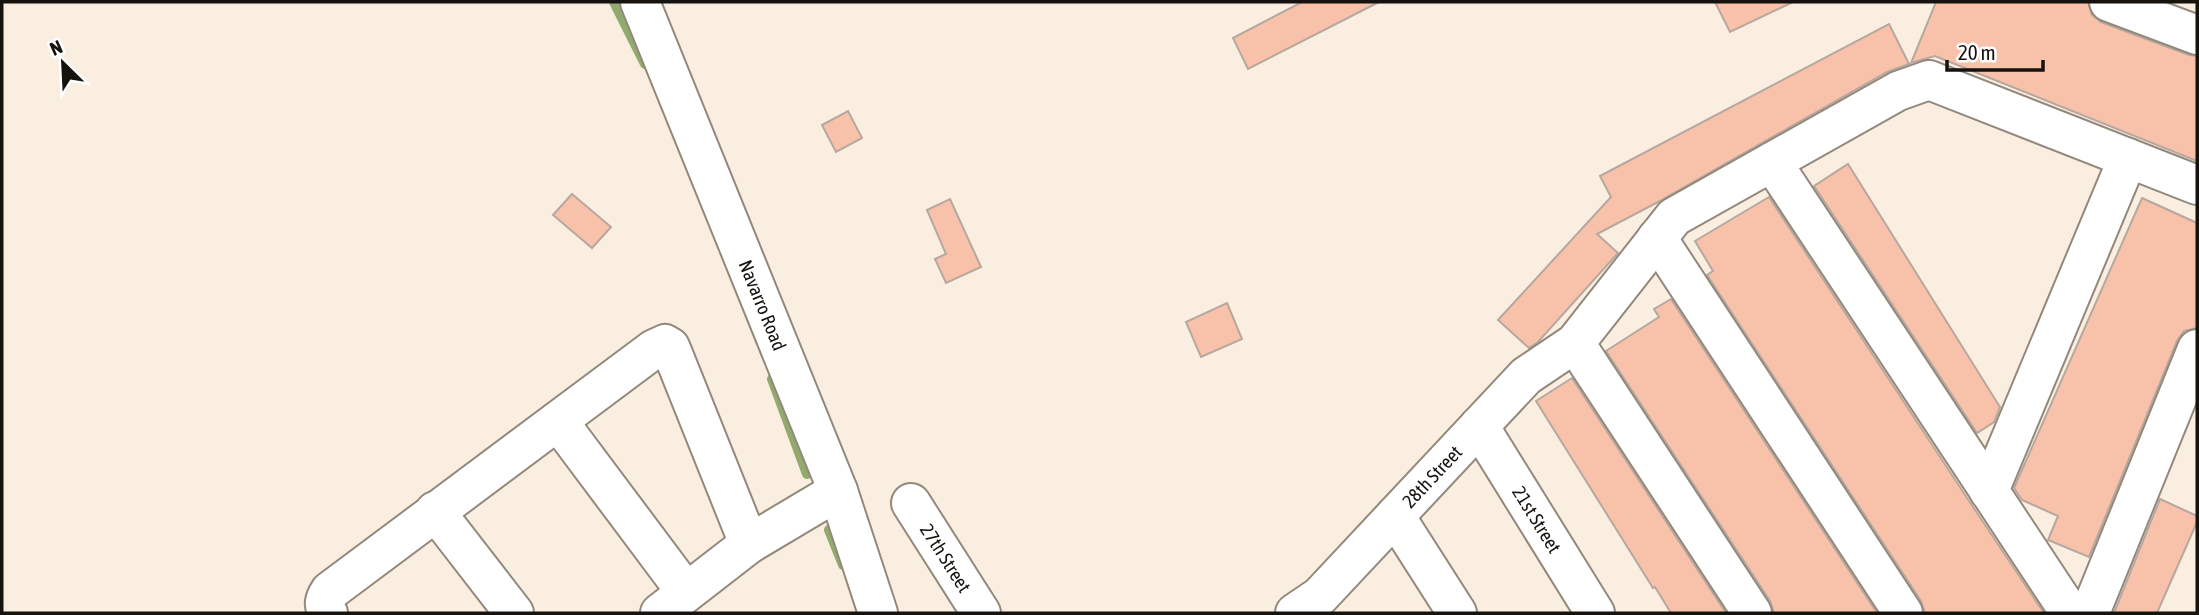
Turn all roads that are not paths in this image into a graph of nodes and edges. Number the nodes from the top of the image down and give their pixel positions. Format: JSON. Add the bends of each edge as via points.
{"nodes":[{"id":1,"x":640,"y":2,"type":"edge"},
{"id":2,"x":2109,"y":2,"type":"edge"},
{"id":3,"x":2197,"y":35,"type":"edge"},
{"id":4,"x":2129,"y":158,"type":"junction"},
{"id":5,"x":1772,"y":162,"type":"junction"},
{"id":6,"x":2197,"y":185,"type":"edge"},
{"id":7,"x":1657,"y":238,"type":"junction"},
{"id":8,"x":1575,"y":343,"type":"junction"},
{"id":9,"x":2197,"y":349,"type":"edge"},
{"id":10,"x":558,"y":421,"type":"junction"},
{"id":11,"x":1479,"y":426,"type":"junction"},
{"id":12,"x":838,"y":491,"type":"junction"},
{"id":13,"x":1989,"y":491,"type":"junction"},
{"id":14,"x":911,"y":503,"type":"dead end"},
{"id":15,"x":435,"y":511,"type":"junction"},
{"id":16,"x":1395,"y":516,"type":"junction"},
{"id":17,"x":750,"y":544,"type":"junction"},
{"id":18,"x":673,"y":603,"type":"edge"},
{"id":19,"x":1309,"y":609,"type":"edge"},
{"id":20,"x":328,"y":613,"type":"edge"},
{"id":21,"x":514,"y":613,"type":"edge"},
{"id":22,"x":878,"y":613,"type":"edge"},
{"id":23,"x":981,"y":613,"type":"edge"},
{"id":24,"x":1457,"y":613,"type":"edge"},
{"id":25,"x":1595,"y":613,"type":"edge"},
{"id":26,"x":1752,"y":613,"type":"edge"},
{"id":27,"x":1903,"y":613,"type":"edge"},
{"id":28,"x":2070,"y":613,"type":"edge"},
{"id":29,"x":2090,"y":613,"type":"edge"}],
"edges":[{"from":1,"to":12,"type":"street","name":"Navarro Road"},
{"from":2,"to":3,"type":"street"},
{"from":4,"to":5,"type":"street","name":"28th Street","via":[[1929,80],[1898,91]]},
{"from":4,"to":6,"type":"street","name":"28th Street"},
{"from":4,"to":13,"type":"street"},
{"from":5,"to":7,"type":"street","name":"28th Street","via":[[1674,217]]},
{"from":5,"to":13,"type":"street"},
{"from":7,"to":8,"type":"street","name":"28th Street"},
{"from":7,"to":27,"type":"street"},
{"from":8,"to":11,"type":"street","name":"28th Street","via":[[1526,376]]},
{"from":8,"to":26,"type":"street"},
{"from":9,"to":29,"type":"street"},
{"from":10,"to":15,"type":"street"},
{"from":10,"to":17,"type":"street","via":[[654,349],[670,346]]},
{"from":10,"to":18,"type":"street"},
{"from":11,"to":16,"type":"street","name":"28th Street"},
{"from":11,"to":25,"type":"street","name":"21st Street"},
{"from":12,"to":17,"type":"street"},
{"from":12,"to":22,"type":"street","name":"Navarro Road"},
{"from":13,"to":28,"type":"street"},
{"from":14,"to":23,"type":"street","name":"27th Street"},
{"from":15,"to":20,"type":"street","via":[[330,591],[324,607]]},
{"from":15,"to":21,"type":"street"},
{"from":16,"to":19,"type":"street","name":"28th Street"},
{"from":16,"to":24,"type":"street"},
{"from":17,"to":18,"type":"street"}]}
